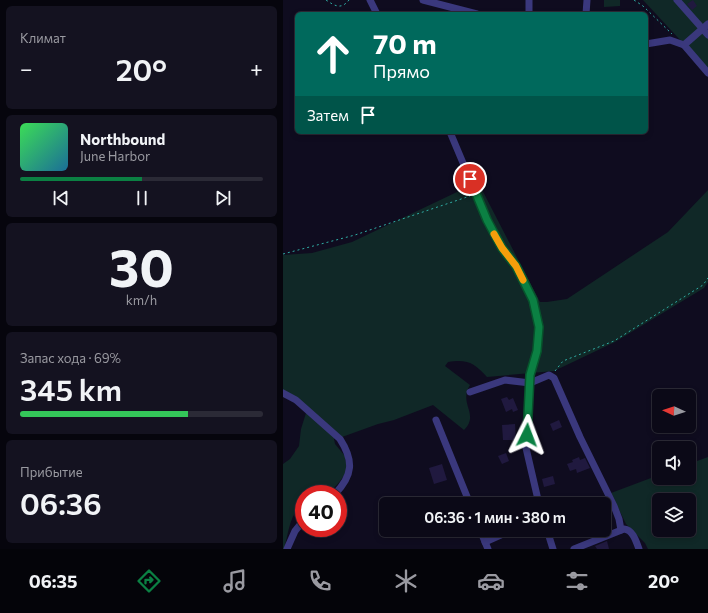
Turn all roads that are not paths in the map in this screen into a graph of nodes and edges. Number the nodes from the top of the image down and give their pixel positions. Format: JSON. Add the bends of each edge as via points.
{"nodes":[{"id":1,"x":370,"y":0,"type":"edge"},
{"id":2,"x":423,"y":0,"type":"edge"},
{"id":3,"x":529,"y":0,"type":"edge"},
{"id":4,"x":587,"y":0,"type":"edge"},
{"id":5,"x":677,"y":0,"type":"edge"},
{"id":6,"x":376,"y":12,"type":"edge"},
{"id":7,"x":469,"y":12,"type":"edge"},
{"id":8,"x":529,"y":12,"type":"edge"},
{"id":9,"x":587,"y":12,"type":"edge"},
{"id":10,"x":705,"y":26,"type":"edge"},
{"id":11,"x":708,"y":35,"type":"edge"},
{"id":12,"x":648,"y":44,"type":"edge"},
{"id":13,"x":684,"y":45,"type":"junction"},
{"id":14,"x":708,"y":73,"type":"edge"},
{"id":15,"x":451,"y":134,"type":"edge"},
{"id":16,"x":530,"y":383,"type":"junction"},
{"id":17,"x":283,"y":392,"type":"edge"},
{"id":18,"x":470,"y":392,"type":"dead end"},
{"id":19,"x":436,"y":420,"type":"dead end"},
{"id":20,"x":342,"y":485,"type":"edge"},
{"id":21,"x":467,"y":497,"type":"edge"},
{"id":22,"x":537,"y":497,"type":"edge"},
{"id":23,"x":295,"y":530,"type":"edge"},
{"id":24,"x":621,"y":530,"type":"junction"},
{"id":25,"x":501,"y":537,"type":"edge"},
{"id":26,"x":549,"y":537,"type":"edge"},
{"id":27,"x":487,"y":546,"type":"edge"},
{"id":28,"x":287,"y":549,"type":"edge"},
{"id":29,"x":553,"y":549,"type":"edge"},
{"id":30,"x":574,"y":549,"type":"edge"},
{"id":31,"x":639,"y":549,"type":"edge"}],
"edges":[{"from":1,"to":6,"type":"street"},
{"from":2,"to":7,"type":"street"},
{"from":3,"to":8,"type":"street"},
{"from":4,"to":9,"type":"street"},
{"from":5,"to":10,"type":"street"},
{"from":10,"to":11,"type":"street"},
{"from":10,"to":13,"type":"street"},
{"from":12,"to":13,"type":"street","via":[[670,40]]},
{"from":13,"to":14,"type":"street"},
{"from":15,"to":16,"type":"street","via":[[487,220],[502,248],[516,266],[533,300],[539,327]]},
{"from":16,"to":18,"type":"street","via":[[505,380]]},
{"from":16,"to":22,"type":"street","via":[[526,448]]},
{"from":16,"to":24,"type":"street","via":[[549,375],[556,381],[577,432],[614,506]]},
{"from":17,"to":20,"type":"street","via":[[296,400],[340,439],[349,457],[349,473]]},
{"from":19,"to":21,"type":"street"},
{"from":23,"to":28,"type":"street"},
{"from":24,"to":30,"type":"street"},
{"from":24,"to":31,"type":"street","via":[[629,531]]},
{"from":25,"to":27,"type":"street"},
{"from":26,"to":29,"type":"street"}]}
